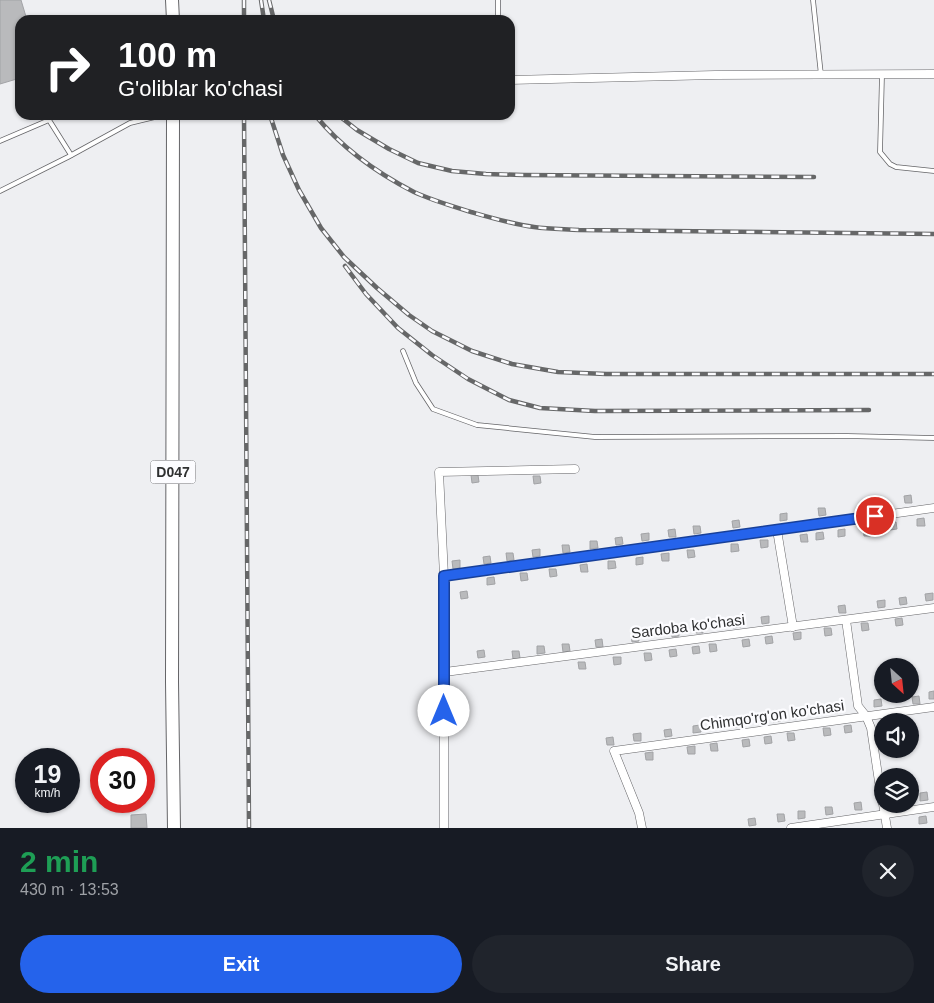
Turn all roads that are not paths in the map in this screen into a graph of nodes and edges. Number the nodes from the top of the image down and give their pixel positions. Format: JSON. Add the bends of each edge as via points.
{"nodes":[{"id":1,"x":172,"y":0,"type":"edge"},
{"id":2,"x":498,"y":0,"type":"edge"},
{"id":3,"x":813,"y":0,"type":"edge"},
{"id":4,"x":173,"y":15,"type":"edge"},
{"id":5,"x":498,"y":15,"type":"edge"},
{"id":6,"x":934,"y":74,"type":"edge"},
{"id":7,"x":820,"y":75,"type":"junction"},
{"id":8,"x":882,"y":75,"type":"junction"},
{"id":9,"x":515,"y":80,"type":"edge"},
{"id":10,"x":142,"y":120,"type":"edge"},
{"id":11,"x":173,"y":120,"type":"edge"},
{"id":12,"x":0,"y":141,"type":"edge"},
{"id":13,"x":71,"y":155,"type":"junction"},
{"id":14,"x":934,"y":171,"type":"edge"},
{"id":15,"x":0,"y":191,"type":"edge"},
{"id":16,"x":403,"y":351,"type":"dead end"},
{"id":17,"x":934,"y":438,"type":"edge"},
{"id":18,"x":575,"y":469,"type":"dead end"},
{"id":19,"x":934,"y":508,"type":"edge"},
{"id":20,"x":778,"y":530,"type":"junction"},
{"id":21,"x":444,"y":576,"type":"junction"},
{"id":22,"x":934,"y":608,"type":"edge"},
{"id":23,"x":846,"y":620,"type":"junction"},
{"id":24,"x":793,"y":627,"type":"junction"},
{"id":25,"x":445,"y":672,"type":"junction"},
{"id":26,"x":934,"y":706,"type":"edge"},
{"id":27,"x":866,"y":716,"type":"junction"},
{"id":28,"x":877,"y":768,"type":"edge"},
{"id":29,"x":934,"y":806,"type":"edge"},
{"id":30,"x":884,"y":814,"type":"junction"},
{"id":31,"x":174,"y":828,"type":"edge"},
{"id":32,"x":444,"y":828,"type":"edge"},
{"id":33,"x":642,"y":828,"type":"edge"},
{"id":34,"x":791,"y":828,"type":"edge"},
{"id":35,"x":887,"y":828,"type":"edge"}],
"edges":[{"from":1,"to":4,"type":"main road"},
{"from":2,"to":5,"type":"lane"},
{"from":3,"to":7,"type":"lane"},
{"from":6,"to":8,"type":"street"},
{"from":7,"to":8,"type":"street"},
{"from":7,"to":9,"type":"street"},
{"from":8,"to":14,"type":"lane","via":[[880,152],[896,167]]},
{"from":10,"to":13,"type":"lane","via":[[130,123]]},
{"from":11,"to":31,"type":"main road","number":"D047"},
{"from":12,"to":13,"type":"lane","via":[[49,120]]},
{"from":13,"to":15,"type":"lane"},
{"from":16,"to":17,"type":"lane","via":[[416,383],[433,409],[477,425],[595,438]]},
{"from":18,"to":21,"type":"street","via":[[439,472]]},
{"from":19,"to":20,"type":"street"},
{"from":20,"to":21,"type":"street"},
{"from":20,"to":24,"type":"street"},
{"from":21,"to":25,"type":"street"},
{"from":22,"to":23,"type":"street","name":"Sardoba ko'chasi"},
{"from":23,"to":24,"type":"street","name":"Sardoba ko'chasi"},
{"from":23,"to":27,"type":"street","via":[[858,706]]},
{"from":24,"to":25,"type":"street","name":"Sardoba ko'chasi"},
{"from":25,"to":32,"type":"street"},
{"from":26,"to":27,"type":"street","name":"Chimqo'rg'on ko'chasi"},
{"from":27,"to":28,"type":"street"},
{"from":27,"to":33,"type":"street","name":"Chimqo'rg'on ko'chasi","via":[[614,752]]},
{"from":29,"to":30,"type":"street"},
{"from":30,"to":34,"type":"street"},
{"from":30,"to":35,"type":"street"}]}
